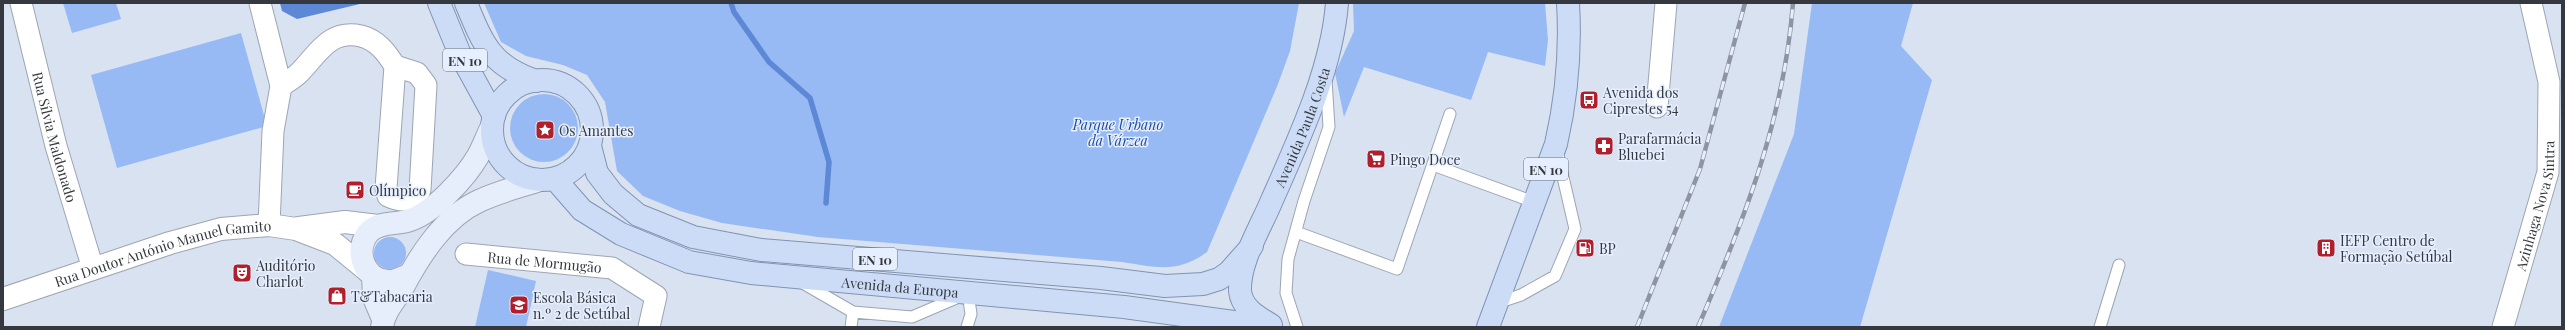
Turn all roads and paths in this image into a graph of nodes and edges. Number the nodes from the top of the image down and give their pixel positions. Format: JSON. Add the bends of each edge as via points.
{"nodes":[{"id":1,"x":21,"y":3,"type":"edge"},
{"id":2,"x":260,"y":3,"type":"edge"},
{"id":3,"x":439,"y":3,"type":"edge"},
{"id":4,"x":466,"y":3,"type":"edge"},
{"id":5,"x":1337,"y":3,"type":"edge"},
{"id":6,"x":1568,"y":3,"type":"edge"},
{"id":7,"x":1666,"y":3,"type":"edge"},
{"id":8,"x":2531,"y":3,"type":"edge"},
{"id":9,"x":394,"y":66,"type":"junction"},
{"id":10,"x":1326,"y":66,"type":"junction"},
{"id":11,"x":536,"y":80,"type":"junction"},
{"id":12,"x":2556,"y":84,"type":"edge"},
{"id":13,"x":281,"y":86,"type":"junction"},
{"id":14,"x":1657,"y":107,"type":"dead end"},
{"id":15,"x":1450,"y":114,"type":"dead end"},
{"id":16,"x":493,"y":121,"type":"junction"},
{"id":17,"x":1556,"y":144,"type":"junction"},
{"id":18,"x":590,"y":146,"type":"junction"},
{"id":19,"x":1433,"y":165,"type":"junction"},
{"id":20,"x":546,"y":180,"type":"junction"},
{"id":21,"x":1534,"y":202,"type":"junction"},
{"id":22,"x":386,"y":225,"type":"junction"},
{"id":23,"x":269,"y":226,"type":"junction"},
{"id":24,"x":296,"y":228,"type":"junction"},
{"id":25,"x":1296,"y":232,"type":"junction"},
{"id":26,"x":1252,"y":246,"type":"junction"},
{"id":27,"x":466,"y":254,"type":"dead end"},
{"id":28,"x":2119,"y":265,"type":"dead end"},
{"id":29,"x":93,"y":269,"type":"junction"},
{"id":30,"x":411,"y":271,"type":"junction"},
{"id":31,"x":370,"y":274,"type":"junction"},
{"id":32,"x":794,"y":277,"type":"junction"},
{"id":33,"x":968,"y":293,"type":"junction"},
{"id":34,"x":3,"y":299,"type":"edge"},
{"id":35,"x":1497,"y":303,"type":"junction"},
{"id":36,"x":853,"y":312,"type":"junction"},
{"id":37,"x":912,"y":322,"type":"edge"},
{"id":38,"x":382,"y":323,"type":"edge"},
{"id":39,"x":649,"y":327,"type":"edge"},
{"id":40,"x":852,"y":327,"type":"edge"},
{"id":41,"x":968,"y":327,"type":"edge"},
{"id":42,"x":1270,"y":327,"type":"edge"},
{"id":43,"x":1274,"y":327,"type":"edge"},
{"id":44,"x":1297,"y":327,"type":"edge"},
{"id":45,"x":1488,"y":327,"type":"edge"},
{"id":46,"x":2100,"y":327,"type":"edge"},
{"id":47,"x":2503,"y":327,"type":"edge"}],
"edges":[{"from":1,"to":29,"type":"street","name":"Rua Sílvia Maldonado","via":[[56,146]]},
{"from":2,"to":13,"type":"street"},
{"from":3,"to":16,"type":"main road","number":"EN 10","via":[[459,52]]},
{"from":4,"to":11,"type":"main road","number":"EN 10","via":[[490,54],[513,73]]},
{"from":5,"to":10,"type":"main road","name":"Avenida Paula Costa","via":[[1335,32]]},
{"from":6,"to":17,"type":"main road","number":"EN 10","via":[[1571,45]]},
{"from":7,"to":14,"type":"street"},
{"from":8,"to":12,"type":"street","name":"Azinhaga Nova Sintra"},
{"from":9,"to":9,"type":"street","via":[[386,188],[388,196],[408,200],[420,190],[426,85],[417,73]]},
{"from":9,"to":13,"type":"street","via":[[387,52],[378,45],[367,38],[348,33],[329,41],[298,74]]},
{"from":10,"to":25,"type":"lane","via":[[1329,127]]},
{"from":10,"to":26,"type":"main road","name":"Avenida Paula Costa"},
{"from":11,"to":16,"type":"main road","via":[[510,91],[499,103]]},
{"from":11,"to":18,"type":"main road","via":[[556,82],[570,88],[582,100],[590,114]]},
{"from":12,"to":47,"type":"street","name":"Azinhaga Nova Sintra","via":[[2548,172]]},
{"from":13,"to":23,"type":"street","via":[[273,131]]},
{"from":15,"to":19,"type":"lane"},
{"from":16,"to":20,"type":"main road","via":[[491,136],[496,153],[506,166],[520,176]]},
{"from":16,"to":22,"type":"main road","via":[[477,157],[454,186],[429,210],[411,220]]},
{"from":17,"to":21,"type":"main road","number":"EN 10"},
{"from":17,"to":35,"type":"lane","via":[[1575,228],[1555,276],[1521,295]]},
{"from":18,"to":20,"type":"main road","via":[[583,160],[570,172]]},
{"from":18,"to":26,"type":"main road","name":"Avenida da Europa","number":"EN 10","via":[[597,174],[613,194],[638,215],[693,237],[761,250],[1101,278],[1165,286],[1203,284],[1219,279],[1229,272]]},
{"from":19,"to":21,"type":"lane"},
{"from":19,"to":25,"type":"lane","via":[[1397,269]]},
{"from":20,"to":30,"type":"main road","via":[[478,202],[462,212],[428,245]]},
{"from":20,"to":32,"type":"main road","name":"Avenida da Europa","number":"EN 10","via":[[582,210],[621,234],[688,262]]},
{"from":21,"to":35,"type":"main road","number":"EN 10"},
{"from":22,"to":24,"type":"street","via":[[335,222]]},
{"from":22,"to":30,"type":"main road","via":[[408,229],[415,237],[419,247],[419,258]]},
{"from":22,"to":31,"type":"main road","via":[[368,234],[362,246],[363,263]]},
{"from":23,"to":24,"type":"street","name":"Rua Doutor António Manuel Gamito"},
{"from":23,"to":29,"type":"street","name":"Rua Doutor António Manuel Gamito","via":[[221,228]]},
{"from":24,"to":31,"type":"street","name":"Rua Doutor António Manuel Gamito","via":[[335,244]]},
{"from":25,"to":44,"type":"lane","via":[[1288,259],[1286,293]]},
{"from":26,"to":43,"type":"main road","name":"Avenida Paula Costa","via":[[1241,279],[1241,297],[1258,318]]},
{"from":27,"to":39,"type":"street","name":"Rua de Mormugão","via":[[612,268],[656,296]]},
{"from":28,"to":46,"type":"lane"},
{"from":29,"to":34,"type":"street","name":"Rua Doutor António Manuel Gamito"},
{"from":30,"to":31,"type":"main road","via":[[388,281]]},
{"from":30,"to":38,"type":"main road"},
{"from":31,"to":38,"type":"main road"},
{"from":32,"to":33,"type":"main road","name":"Avenida da Europa","number":"EN 10"},
{"from":32,"to":36,"type":"lane"},
{"from":33,"to":37,"type":"lane"},
{"from":33,"to":41,"type":"lane","via":[[971,314]]},
{"from":33,"to":42,"type":"main road","name":"Avenida da Europa","number":"EN 10","via":[[1124,307]]},
{"from":35,"to":45,"type":"main road","number":"EN 10"},
{"from":36,"to":37,"type":"lane"},
{"from":36,"to":40,"type":"lane"}]}
